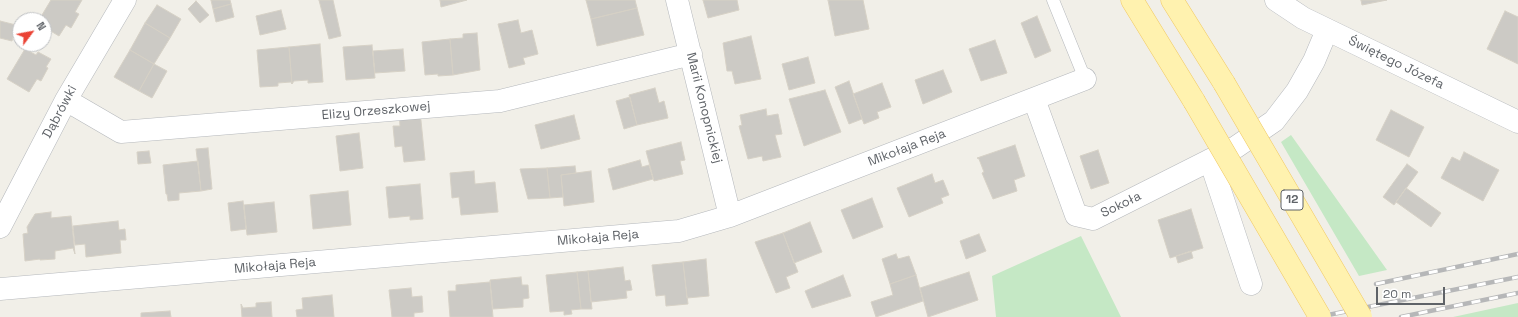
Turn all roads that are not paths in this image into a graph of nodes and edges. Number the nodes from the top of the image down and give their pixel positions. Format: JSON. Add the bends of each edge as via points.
{"nodes":[{"id":1,"x":125,"y":0,"type":"edge"},
{"id":2,"x":677,"y":0,"type":"edge"},
{"id":3,"x":1053,"y":0,"type":"edge"},
{"id":4,"x":1132,"y":0,"type":"edge"},
{"id":5,"x":1172,"y":0,"type":"edge"},
{"id":6,"x":1276,"y":0,"type":"edge"},
{"id":7,"x":1327,"y":30,"type":"junction"},
{"id":8,"x":691,"y":54,"type":"junction"},
{"id":9,"x":1085,"y":79,"type":"joint"},
{"id":10,"x":1034,"y":99,"type":"junction"},
{"id":11,"x":66,"y":100,"type":"junction"},
{"id":12,"x":1518,"y":122,"type":"edge"},
{"id":13,"x":1210,"y":160,"type":"junction"},
{"id":14,"x":730,"y":216,"type":"junction"},
{"id":15,"x":0,"y":227,"type":"edge"},
{"id":16,"x":1251,"y":284,"type":"dead end"},
{"id":17,"x":0,"y":289,"type":"edge"},
{"id":18,"x":1320,"y":317,"type":"edge"},
{"id":19,"x":1361,"y":317,"type":"edge"}],
"edges":[{"from":1,"to":11,"type":"street","name":"Dąbrówki"},
{"from":2,"to":8,"type":"street","name":"Marii Konopnickiej"},
{"from":3,"to":9,"type":"lane","name":"Mikołaja Reja"},
{"from":4,"to":18,"type":"main road","bridge":true},
{"from":5,"to":19,"type":"main road","number":"12","bridge":true,"via":[[1224,83]]},
{"from":6,"to":7,"type":"street","name":"Świętego Józefa"},
{"from":7,"to":12,"type":"street","name":"Świętego Józefa"},
{"from":7,"to":13,"type":"street","name":"Sokoła","via":[[1314,62],[1297,91],[1274,121],[1236,147]]},
{"from":8,"to":11,"type":"street","name":"Elizy Orzeszkowej","via":[[500,101],[121,132]]},
{"from":8,"to":14,"type":"street","name":"Marii Konopnickiej"},
{"from":9,"to":10,"type":"street","name":"Mikołaja Reja"},
{"from":10,"to":13,"type":"street","name":"Sokoła","via":[[1076,215],[1093,219]]},
{"from":10,"to":14,"type":"street","name":"Mikołaja Reja"},
{"from":11,"to":15,"type":"street","name":"Dąbrówki"},
{"from":13,"to":16,"type":"street"},
{"from":14,"to":17,"type":"street","name":"Mikołaja Reja","via":[[678,231]]}]}
